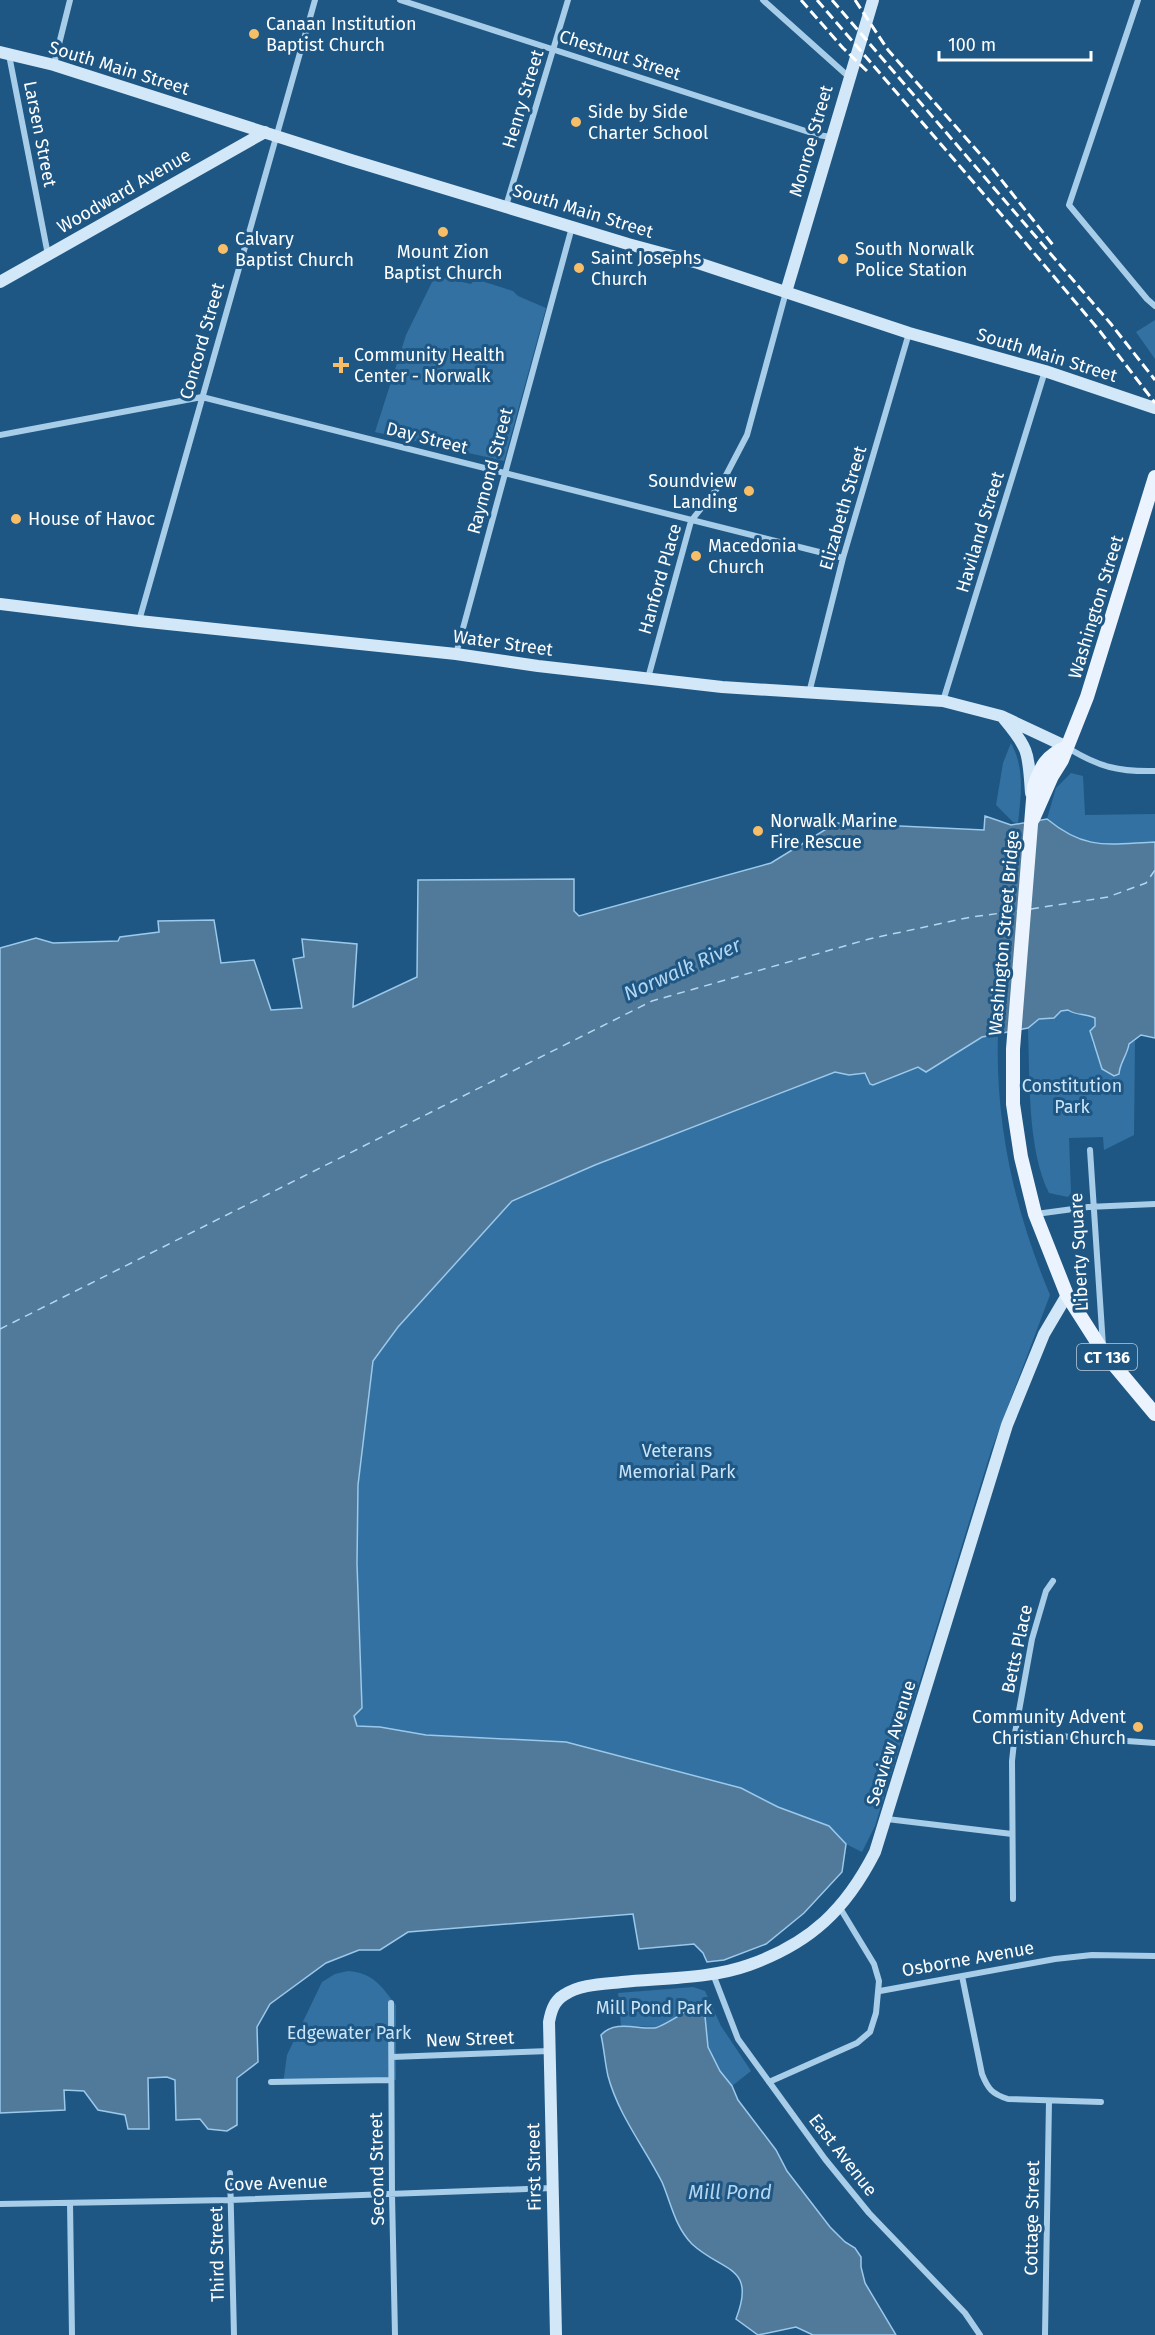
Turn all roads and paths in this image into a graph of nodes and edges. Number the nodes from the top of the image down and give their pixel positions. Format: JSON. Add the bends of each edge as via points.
{"nodes":[{"id":1,"x":70,"y":0,"type":"edge"},
{"id":2,"x":315,"y":0,"type":"edge"},
{"id":3,"x":400,"y":0,"type":"edge"},
{"id":4,"x":568,"y":0,"type":"edge"},
{"id":5,"x":763,"y":0,"type":"edge"},
{"id":6,"x":873,"y":0,"type":"edge"},
{"id":7,"x":1138,"y":0,"type":"edge"},
{"id":8,"x":553,"y":49,"type":"junction"},
{"id":9,"x":5,"y":53,"type":"edge"},
{"id":10,"x":54,"y":65,"type":"junction"},
{"id":11,"x":849,"y":77,"type":"junction"},
{"id":12,"x":270,"y":134,"type":"junction"},
{"id":13,"x":831,"y":137,"type":"junction"},
{"id":14,"x":506,"y":207,"type":"junction"},
{"id":15,"x":572,"y":228,"type":"junction"},
{"id":16,"x":48,"y":255,"type":"junction"},
{"id":17,"x":0,"y":282,"type":"edge"},
{"id":18,"x":786,"y":292,"type":"junction"},
{"id":19,"x":1155,"y":306,"type":"edge"},
{"id":20,"x":909,"y":333,"type":"junction"},
{"id":21,"x":1046,"y":371,"type":"junction"},
{"id":22,"x":202,"y":397,"type":"junction"},
{"id":23,"x":1155,"y":408,"type":"edge"},
{"id":24,"x":0,"y":435,"type":"edge"},
{"id":25,"x":505,"y":474,"type":"junction"},
{"id":26,"x":1155,"y":477,"type":"edge"},
{"id":27,"x":691,"y":521,"type":"junction"},
{"id":28,"x":843,"y":558,"type":"junction"},
{"id":29,"x":0,"y":604,"type":"edge"},
{"id":30,"x":139,"y":621,"type":"junction"},
{"id":31,"x":456,"y":654,"type":"junction"},
{"id":32,"x":648,"y":679,"type":"junction"},
{"id":33,"x":809,"y":693,"type":"junction"},
{"id":34,"x":943,"y":701,"type":"junction"},
{"id":35,"x":1001,"y":716,"type":"junction"},
{"id":36,"x":1067,"y":747,"type":"junction"},
{"id":37,"x":1155,"y":771,"type":"edge"},
{"id":38,"x":1032,"y":803,"type":"junction"},
{"id":39,"x":1032,"y":821,"type":"junction"},
{"id":40,"x":1012,"y":1049,"type":"joint"},
{"id":41,"x":1090,"y":1150,"type":"dead end"},
{"id":42,"x":1155,"y":1204,"type":"edge"},
{"id":43,"x":1095,"y":1207,"type":"junction"},
{"id":44,"x":1035,"y":1214,"type":"junction"},
{"id":45,"x":1067,"y":1295,"type":"junction"},
{"id":46,"x":1104,"y":1353,"type":"junction"},
{"id":47,"x":1155,"y":1414,"type":"edge"},
{"id":48,"x":1053,"y":1581,"type":"dead end"},
{"id":49,"x":1015,"y":1733,"type":"junction"},
{"id":50,"x":1155,"y":1743,"type":"edge"},
{"id":51,"x":887,"y":1819,"type":"junction"},
{"id":52,"x":1012,"y":1834,"type":"junction"},
{"id":53,"x":1013,"y":1899,"type":"dead end"},
{"id":54,"x":840,"y":1908,"type":"junction"},
{"id":55,"x":1155,"y":1956,"type":"edge"},
{"id":56,"x":713,"y":1973,"type":"junction"},
{"id":57,"x":962,"y":1976,"type":"junction"},
{"id":58,"x":880,"y":1991,"type":"junction"},
{"id":59,"x":557,"y":2001,"type":"joint"},
{"id":60,"x":391,"y":2003,"type":"dead end"},
{"id":61,"x":550,"y":2051,"type":"junction"},
{"id":62,"x":392,"y":2057,"type":"junction"},
{"id":63,"x":391,"y":2080,"type":"junction"},
{"id":64,"x":271,"y":2082,"type":"dead end"},
{"id":65,"x":769,"y":2082,"type":"junction"},
{"id":66,"x":1049,"y":2101,"type":"junction"},
{"id":67,"x":1101,"y":2102,"type":"dead end"},
{"id":68,"x":230,"y":2173,"type":"dead end"},
{"id":69,"x":553,"y":2188,"type":"junction"},
{"id":70,"x":392,"y":2195,"type":"junction"},
{"id":71,"x":230,"y":2200,"type":"junction"},
{"id":72,"x":70,"y":2203,"type":"junction"},
{"id":73,"x":0,"y":2204,"type":"edge"},
{"id":74,"x":72,"y":2335,"type":"edge"},
{"id":75,"x":234,"y":2335,"type":"edge"},
{"id":76,"x":396,"y":2335,"type":"edge"},
{"id":77,"x":556,"y":2335,"type":"edge"},
{"id":78,"x":980,"y":2335,"type":"edge"},
{"id":79,"x":1046,"y":2335,"type":"edge"}],
"edges":[{"from":1,"to":10,"type":"street"},
{"from":2,"to":12,"type":"street","name":"Concord Street"},
{"from":3,"to":8,"type":"street","name":"Chestnut Street"},
{"from":4,"to":8,"type":"street","name":"Henry Street"},
{"from":5,"to":11,"type":"street"},
{"from":6,"to":11,"type":"main road","name":"Monroe Street"},
{"from":7,"to":19,"type":"street","via":[[1069,205]]},
{"from":8,"to":13,"type":"street","name":"Chestnut Street"},
{"from":8,"to":14,"type":"street","name":"Henry Street"},
{"from":9,"to":10,"type":"main road","name":"South Main Street"},
{"from":9,"to":16,"type":"street","name":"Larsen Street"},
{"from":10,"to":12,"type":"main road","name":"South Main Street"},
{"from":11,"to":13,"type":"main road","name":"Monroe Street"},
{"from":12,"to":14,"type":"main road","name":"South Main Street"},
{"from":12,"to":16,"type":"main road","name":"Woodward Avenue"},
{"from":12,"to":22,"type":"street","name":"Concord Street"},
{"from":13,"to":18,"type":"main road","name":"Monroe Street"},
{"from":14,"to":15,"type":"main road","name":"South Main Street"},
{"from":15,"to":18,"type":"main road","name":"South Main Street"},
{"from":15,"to":25,"type":"street","name":"Raymond Street"},
{"from":16,"to":17,"type":"main road","name":"Woodward Avenue"},
{"from":18,"to":20,"type":"main road","name":"South Main Street"},
{"from":18,"to":27,"type":"street","name":"Hanford Place","via":[[747,435],[723,481]]},
{"from":20,"to":21,"type":"main road","name":"South Main Street"},
{"from":20,"to":28,"type":"street","name":"Elizabeth Street"},
{"from":21,"to":23,"type":"main road","name":"South Main Street"},
{"from":21,"to":34,"type":"street","name":"Haviland Street"},
{"from":22,"to":24,"type":"street","name":"Day Street"},
{"from":22,"to":25,"type":"street","name":"Day Street"},
{"from":22,"to":30,"type":"street","name":"Concord Street"},
{"from":25,"to":27,"type":"street","name":"Day Street"},
{"from":25,"to":31,"type":"street","name":"Raymond Street"},
{"from":26,"to":36,"type":"main road","name":"Washington Street","via":[[1087,697]]},
{"from":27,"to":28,"type":"street","name":"Day Street"},
{"from":27,"to":32,"type":"street","name":"Hanford Place"},
{"from":28,"to":33,"type":"street","name":"Elizabeth Street"},
{"from":29,"to":30,"type":"main road","name":"Water Street"},
{"from":30,"to":31,"type":"main road","name":"Water Street"},
{"from":31,"to":32,"type":"main road","name":"Water Street"},
{"from":32,"to":33,"type":"main road","name":"Water Street"},
{"from":33,"to":34,"type":"main road","name":"Water Street"},
{"from":34,"to":35,"type":"main road","name":"Water Street"},
{"from":35,"to":36,"type":"main road","name":"Water Street"},
{"from":35,"to":38,"type":"main road","number":"CT 136","via":[[1028,754]]},
{"from":36,"to":37,"type":"street","via":[[1090,761],[1127,772]]},
{"from":36,"to":38,"type":"main road","via":[[1047,758],[1037,778]]},
{"from":36,"to":39,"type":"main road","name":"Washington Street","number":"CT 136"},
{"from":38,"to":39,"type":"main road","number":"CT 136"},
{"from":39,"to":40,"type":"main road","name":"Washington Street Bridge","number":"CT 136"},
{"from":40,"to":44,"type":"main road","name":"Liberty Square","number":"CT 136","via":[[1013,1104]]},
{"from":41,"to":43,"type":"street","name":"Liberty Square"},
{"from":42,"to":43,"type":"street"},
{"from":43,"to":44,"type":"street"},
{"from":43,"to":46,"type":"street","name":"Liberty Square"},
{"from":44,"to":45,"type":"main road","name":"Liberty Square","number":"CT 136"},
{"from":45,"to":46,"type":"main road","number":"CT 136"},
{"from":45,"to":51,"type":"main road","name":"Seaview Avenue","via":[[1044,1335],[1007,1425]]},
{"from":46,"to":47,"type":"main road","number":"CT 136"},
{"from":48,"to":49,"type":"street","name":"Betts Place","via":[[1046,1590],[1032,1639]]},
{"from":49,"to":50,"type":"street"},
{"from":49,"to":52,"type":"street","name":"Betts Place"},
{"from":51,"to":52,"type":"street"},
{"from":51,"to":54,"type":"main road","name":"Seaview Avenue","via":[[875,1852]]},
{"from":52,"to":53,"type":"street","name":"Betts Place"},
{"from":54,"to":56,"type":"main road","name":"Seaview Avenue","via":[[778,1953],[748,1966]]},
{"from":54,"to":58,"type":"street","name":"Osborne Avenue","via":[[874,1964]]},
{"from":55,"to":57,"type":"street","name":"Osborne Avenue","via":[[1092,1955]]},
{"from":56,"to":59,"type":"main road","name":"Seaview Avenue","via":[[598,1985],[576,1989]]},
{"from":56,"to":65,"type":"street","name":"East Avenue","via":[[738,2039]]},
{"from":57,"to":58,"type":"street","name":"Osborne Avenue"},
{"from":57,"to":66,"type":"street","via":[[988,2089],[1008,2099]]},
{"from":58,"to":65,"type":"street","via":[[870,2032],[857,2043]]},
{"from":59,"to":61,"type":"main road","name":"First Street","via":[[549,2022]]},
{"from":60,"to":62,"type":"street","name":"Second Street"},
{"from":61,"to":62,"type":"street","name":"New Street"},
{"from":61,"to":69,"type":"main road","name":"First Street"},
{"from":62,"to":63,"type":"street","name":"Second Street"},
{"from":63,"to":64,"type":"street"},
{"from":63,"to":70,"type":"street","name":"Second Street"},
{"from":65,"to":78,"type":"street","name":"East Avenue","via":[[869,2213],[965,2313]]},
{"from":66,"to":67,"type":"street"},
{"from":66,"to":79,"type":"street","name":"Cottage Street"},
{"from":68,"to":71,"type":"street","name":"Third Street"},
{"from":69,"to":70,"type":"street","name":"Cove Avenue"},
{"from":69,"to":77,"type":"main road","name":"First Street"},
{"from":70,"to":71,"type":"street","name":"Cove Avenue"},
{"from":70,"to":76,"type":"street","name":"Second Street"},
{"from":71,"to":72,"type":"street","name":"Cove Avenue"},
{"from":71,"to":75,"type":"street","name":"Third Street"},
{"from":72,"to":73,"type":"street","name":"Cove Avenue"},
{"from":72,"to":74,"type":"street"}]}
